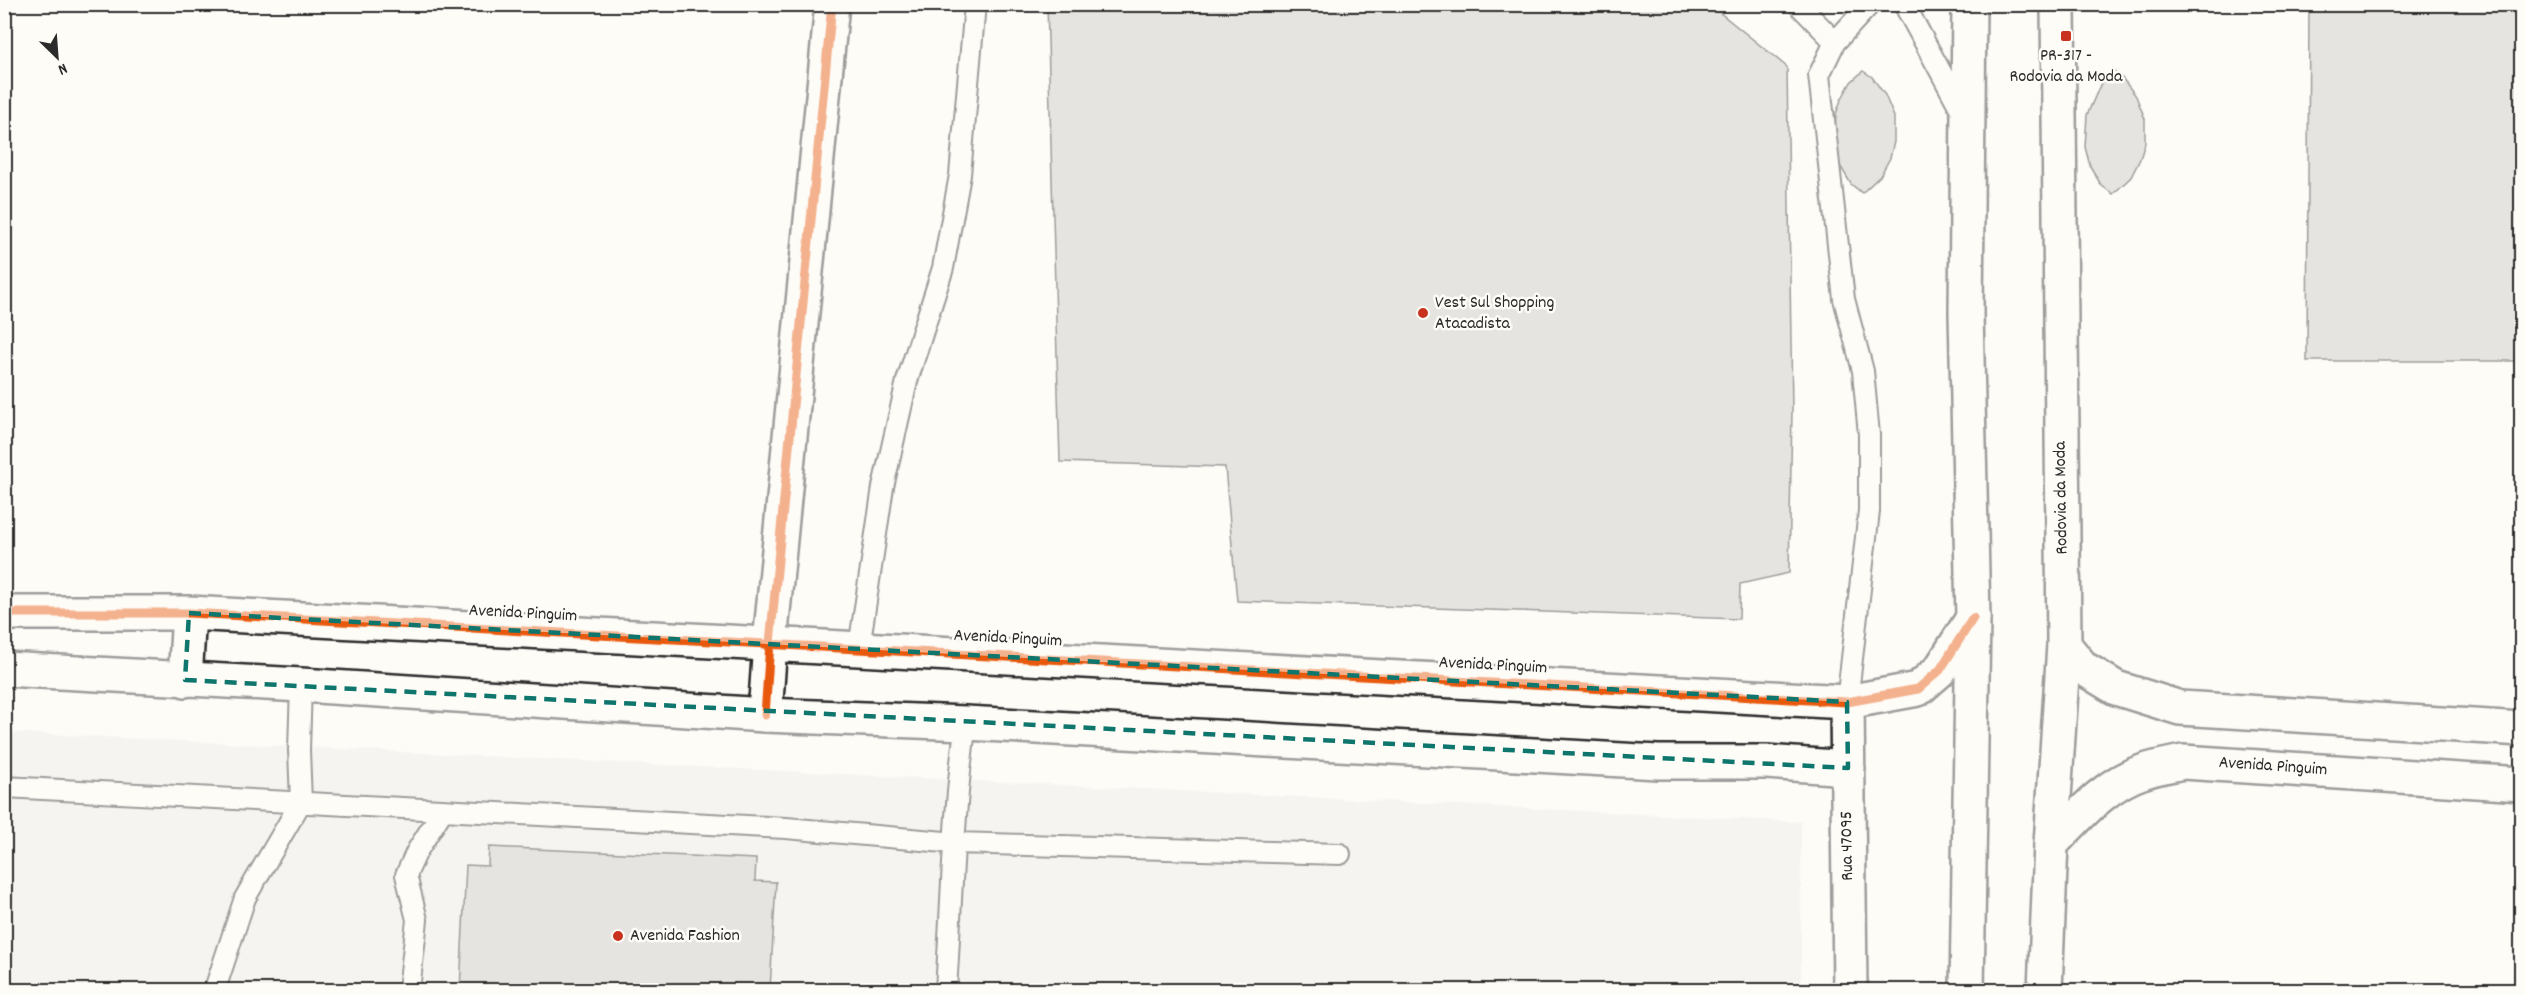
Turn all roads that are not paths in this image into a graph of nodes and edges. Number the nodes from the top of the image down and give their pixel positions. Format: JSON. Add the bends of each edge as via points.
{"nodes":[{"id":1,"x":831,"y":4,"type":"edge"},
{"id":2,"x":975,"y":4,"type":"edge"},
{"id":3,"x":1798,"y":4,"type":"edge"},
{"id":4,"x":1870,"y":4,"type":"edge"},
{"id":5,"x":1904,"y":4,"type":"edge"},
{"id":6,"x":1969,"y":4,"type":"edge"},
{"id":7,"x":2058,"y":4,"type":"edge"},
{"id":8,"x":1835,"y":42,"type":"junction"},
{"id":9,"x":1968,"y":122,"type":"junction"},
{"id":10,"x":4,"y":613,"type":"edge"},
{"id":11,"x":189,"y":613,"type":"junction"},
{"id":12,"x":1973,"y":618,"type":"junction"},
{"id":13,"x":770,"y":643,"type":"junction"},
{"id":14,"x":2064,"y":645,"type":"junction"},
{"id":15,"x":859,"y":648,"type":"junction"},
{"id":16,"x":4,"y":669,"type":"edge"},
{"id":17,"x":185,"y":680,"type":"junction"},
{"id":18,"x":301,"y":685,"type":"junction"},
{"id":19,"x":1846,"y":702,"type":"junction"},
{"id":20,"x":765,"y":715,"type":"junction"},
{"id":21,"x":966,"y":723,"type":"junction"},
{"id":22,"x":2522,"y":729,"type":"edge"},
{"id":23,"x":1848,"y":768,"type":"junction"},
{"id":24,"x":2522,"y":784,"type":"edge"},
{"id":25,"x":4,"y":787,"type":"edge"},
{"id":26,"x":301,"y":802,"type":"junction"},
{"id":27,"x":443,"y":810,"type":"junction"},
{"id":28,"x":956,"y":843,"type":"junction"},
{"id":29,"x":2051,"y":844,"type":"junction"},
{"id":30,"x":1340,"y":854,"type":"dead end"},
{"id":31,"x":219,"y":990,"type":"edge"},
{"id":32,"x":409,"y":990,"type":"edge"},
{"id":33,"x":946,"y":990,"type":"edge"},
{"id":34,"x":1850,"y":990,"type":"edge"},
{"id":35,"x":1967,"y":990,"type":"edge"},
{"id":36,"x":2045,"y":990,"type":"edge"}],
"edges":[{"from":1,"to":13,"type":"main road"},
{"from":2,"to":15,"type":"lane","via":[[960,175],[943,268],[907,381],[883,487]]},
{"from":3,"to":8,"type":"lane"},
{"from":4,"to":8,"type":"lane"},
{"from":5,"to":9,"type":"lane"},
{"from":6,"to":9,"type":"main road"},
{"from":7,"to":14,"type":"main road","name":"Rodovia da Moda"},
{"from":8,"to":19,"type":"lane","via":[[1819,75],[1844,299],[1863,371],[1869,435],[1869,511]]},
{"from":9,"to":12,"type":"main road","via":[[1966,313]]},
{"from":10,"to":11,"type":"main road","name":"Avenida Pinguim"},
{"from":11,"to":13,"type":"main road","name":"Avenida Pinguim"},
{"from":11,"to":17,"type":"main road"},
{"from":12,"to":19,"type":"main road","name":"Avenida Pinguim","via":[[1940,670],[1918,689]]},
{"from":12,"to":35,"type":"main road"},
{"from":13,"to":15,"type":"main road","name":"Avenida Pinguim"},
{"from":13,"to":20,"type":"main road"},
{"from":14,"to":22,"type":"main road","via":[[2083,668],[2116,688],[2180,708]]},
{"from":14,"to":29,"type":"main road","name":"Rodovia da Moda"},
{"from":15,"to":19,"type":"main road","name":"Avenida Pinguim"},
{"from":16,"to":17,"type":"main road"},
{"from":17,"to":18,"type":"main road"},
{"from":18,"to":20,"type":"main road"},
{"from":18,"to":26,"type":"lane"},
{"from":19,"to":23,"type":"main road","name":"Rua 47095"},
{"from":20,"to":21,"type":"main road"},
{"from":21,"to":23,"type":"main road","via":[[1646,761],[1766,762]]},
{"from":21,"to":28,"type":"lane","via":[[957,785]]},
{"from":23,"to":34,"type":"main road","name":"Rua 47095"},
{"from":24,"to":29,"type":"main road","name":"Avenida Pinguim","via":[[2183,762],[2141,772],[2120,782],[2097,798]]},
{"from":25,"to":26,"type":"lane"},
{"from":26,"to":27,"type":"lane"},
{"from":26,"to":31,"type":"lane","via":[[245,898],[216,986]]},
{"from":27,"to":28,"type":"lane","via":[[786,828]]},
{"from":27,"to":32,"type":"lane","via":[[406,875],[417,920]]},
{"from":28,"to":30,"type":"lane"},
{"from":28,"to":33,"type":"lane"},
{"from":29,"to":36,"type":"main road","name":"Rodovia da Moda"}]}
